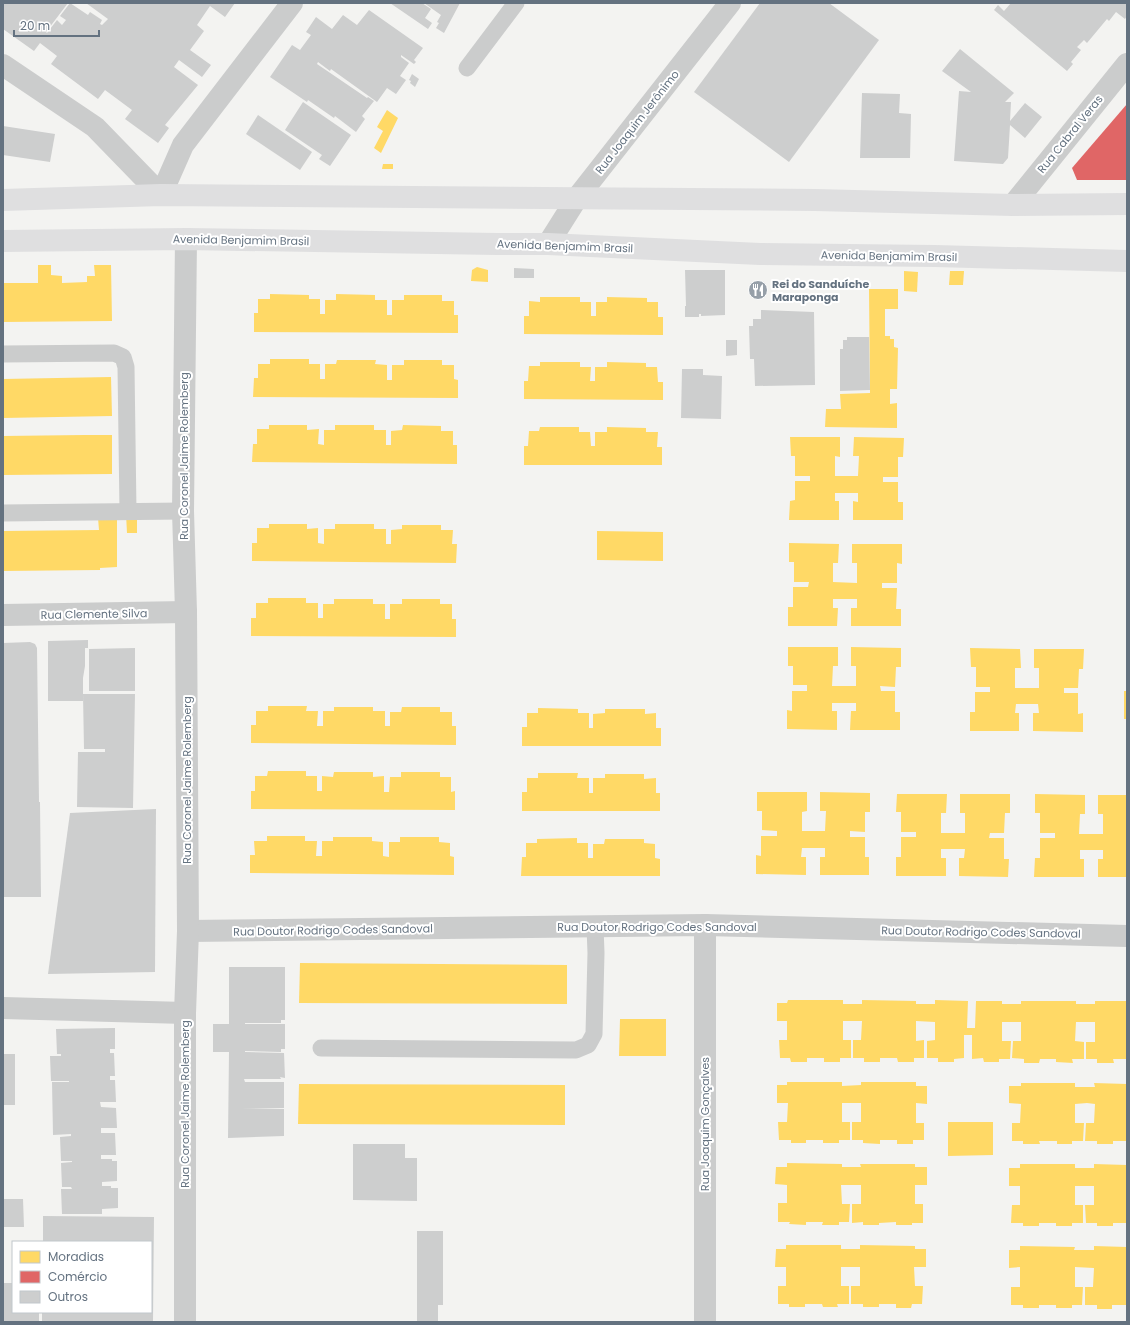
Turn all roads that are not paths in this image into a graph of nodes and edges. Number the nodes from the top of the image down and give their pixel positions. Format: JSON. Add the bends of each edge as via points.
{"nodes":[{"id":1,"x":292,"y":3,"type":"edge"},
{"id":2,"x":516,"y":3,"type":"edge"},
{"id":3,"x":730,"y":3,"type":"edge"},
{"id":4,"x":1127,"y":64,"type":"edge"},
{"id":5,"x":3,"y":65,"type":"edge"},
{"id":6,"x":467,"y":68,"type":"dead end"},
{"id":7,"x":161,"y":196,"type":"junction"},
{"id":8,"x":577,"y":198,"type":"junction"},
{"id":9,"x":3,"y":200,"type":"edge"},
{"id":10,"x":1127,"y":204,"type":"edge"},
{"id":11,"x":1013,"y":205,"type":"junction"},
{"id":12,"x":186,"y":239,"type":"junction"},
{"id":13,"x":3,"y":241,"type":"edge"},
{"id":14,"x":548,"y":244,"type":"junction"},
{"id":15,"x":1127,"y":261,"type":"edge"},
{"id":16,"x":3,"y":354,"type":"edge"},
{"id":17,"x":128,"y":511,"type":"junction"},
{"id":18,"x":183,"y":511,"type":"junction"},
{"id":19,"x":3,"y":512,"type":"edge"},
{"id":20,"x":186,"y":612,"type":"junction"},
{"id":21,"x":3,"y":615,"type":"edge"},
{"id":22,"x":706,"y":926,"type":"junction"},
{"id":23,"x":595,"y":927,"type":"junction"},
{"id":24,"x":188,"y":931,"type":"junction"},
{"id":25,"x":1127,"y":936,"type":"edge"},
{"id":26,"x":3,"y":1008,"type":"edge"},
{"id":27,"x":185,"y":1013,"type":"junction"},
{"id":28,"x":320,"y":1048,"type":"dead end"},
{"id":29,"x":185,"y":1322,"type":"edge"},
{"id":30,"x":705,"y":1322,"type":"edge"}],
"edges":[{"from":1,"to":7,"type":"street","via":[[183,145]]},
{"from":2,"to":6,"type":"lane"},
{"from":3,"to":8,"type":"street","name":"Rua Joaquim Jerônimo"},
{"from":4,"to":11,"type":"street","name":"Rua Cabral Veras"},
{"from":5,"to":7,"type":"street","via":[[95,127]]},
{"from":7,"to":8,"type":"main road"},
{"from":7,"to":9,"type":"main road"},
{"from":8,"to":11,"type":"main road"},
{"from":8,"to":14,"type":"street","name":"Rua Joaquim Jerônimo"},
{"from":10,"to":11,"type":"main road"},
{"from":12,"to":13,"type":"main road","name":"Avenida Benjamim Brasil"},
{"from":12,"to":14,"type":"main road","name":"Avenida Benjamim Brasil"},
{"from":12,"to":18,"type":"street","name":"Rua Coronel Jaime Rolemberg"},
{"from":14,"to":15,"type":"main road","name":"Avenida Benjamim Brasil","via":[[760,254]]},
{"from":16,"to":17,"type":"lane","via":[[114,353],[123,358],[126,367]]},
{"from":17,"to":18,"type":"lane"},
{"from":17,"to":19,"type":"lane"},
{"from":18,"to":20,"type":"street","name":"Rua Coronel Jaime Rolemberg"},
{"from":20,"to":21,"type":"street","name":"Rua Clemente Silva"},
{"from":20,"to":24,"type":"street","name":"Rua Coronel Jaime Rolemberg"},
{"from":22,"to":23,"type":"street","name":"Rua Doutor Rodrigo Codes Sandoval"},
{"from":22,"to":25,"type":"street","name":"Rua Doutor Rodrigo Codes Sandoval"},
{"from":22,"to":30,"type":"street","name":"Rua Joaquim Gonçalves"},
{"from":23,"to":24,"type":"street","name":"Rua Doutor Rodrigo Codes Sandoval"},
{"from":23,"to":28,"type":"lane","via":[[594,1034],[588,1045],[576,1050]]},
{"from":24,"to":27,"type":"street","name":"Rua Coronel Jaime Rolemberg"},
{"from":26,"to":27,"type":"street"},
{"from":27,"to":29,"type":"street","name":"Rua Coronel Jaime Rolemberg"}]}
